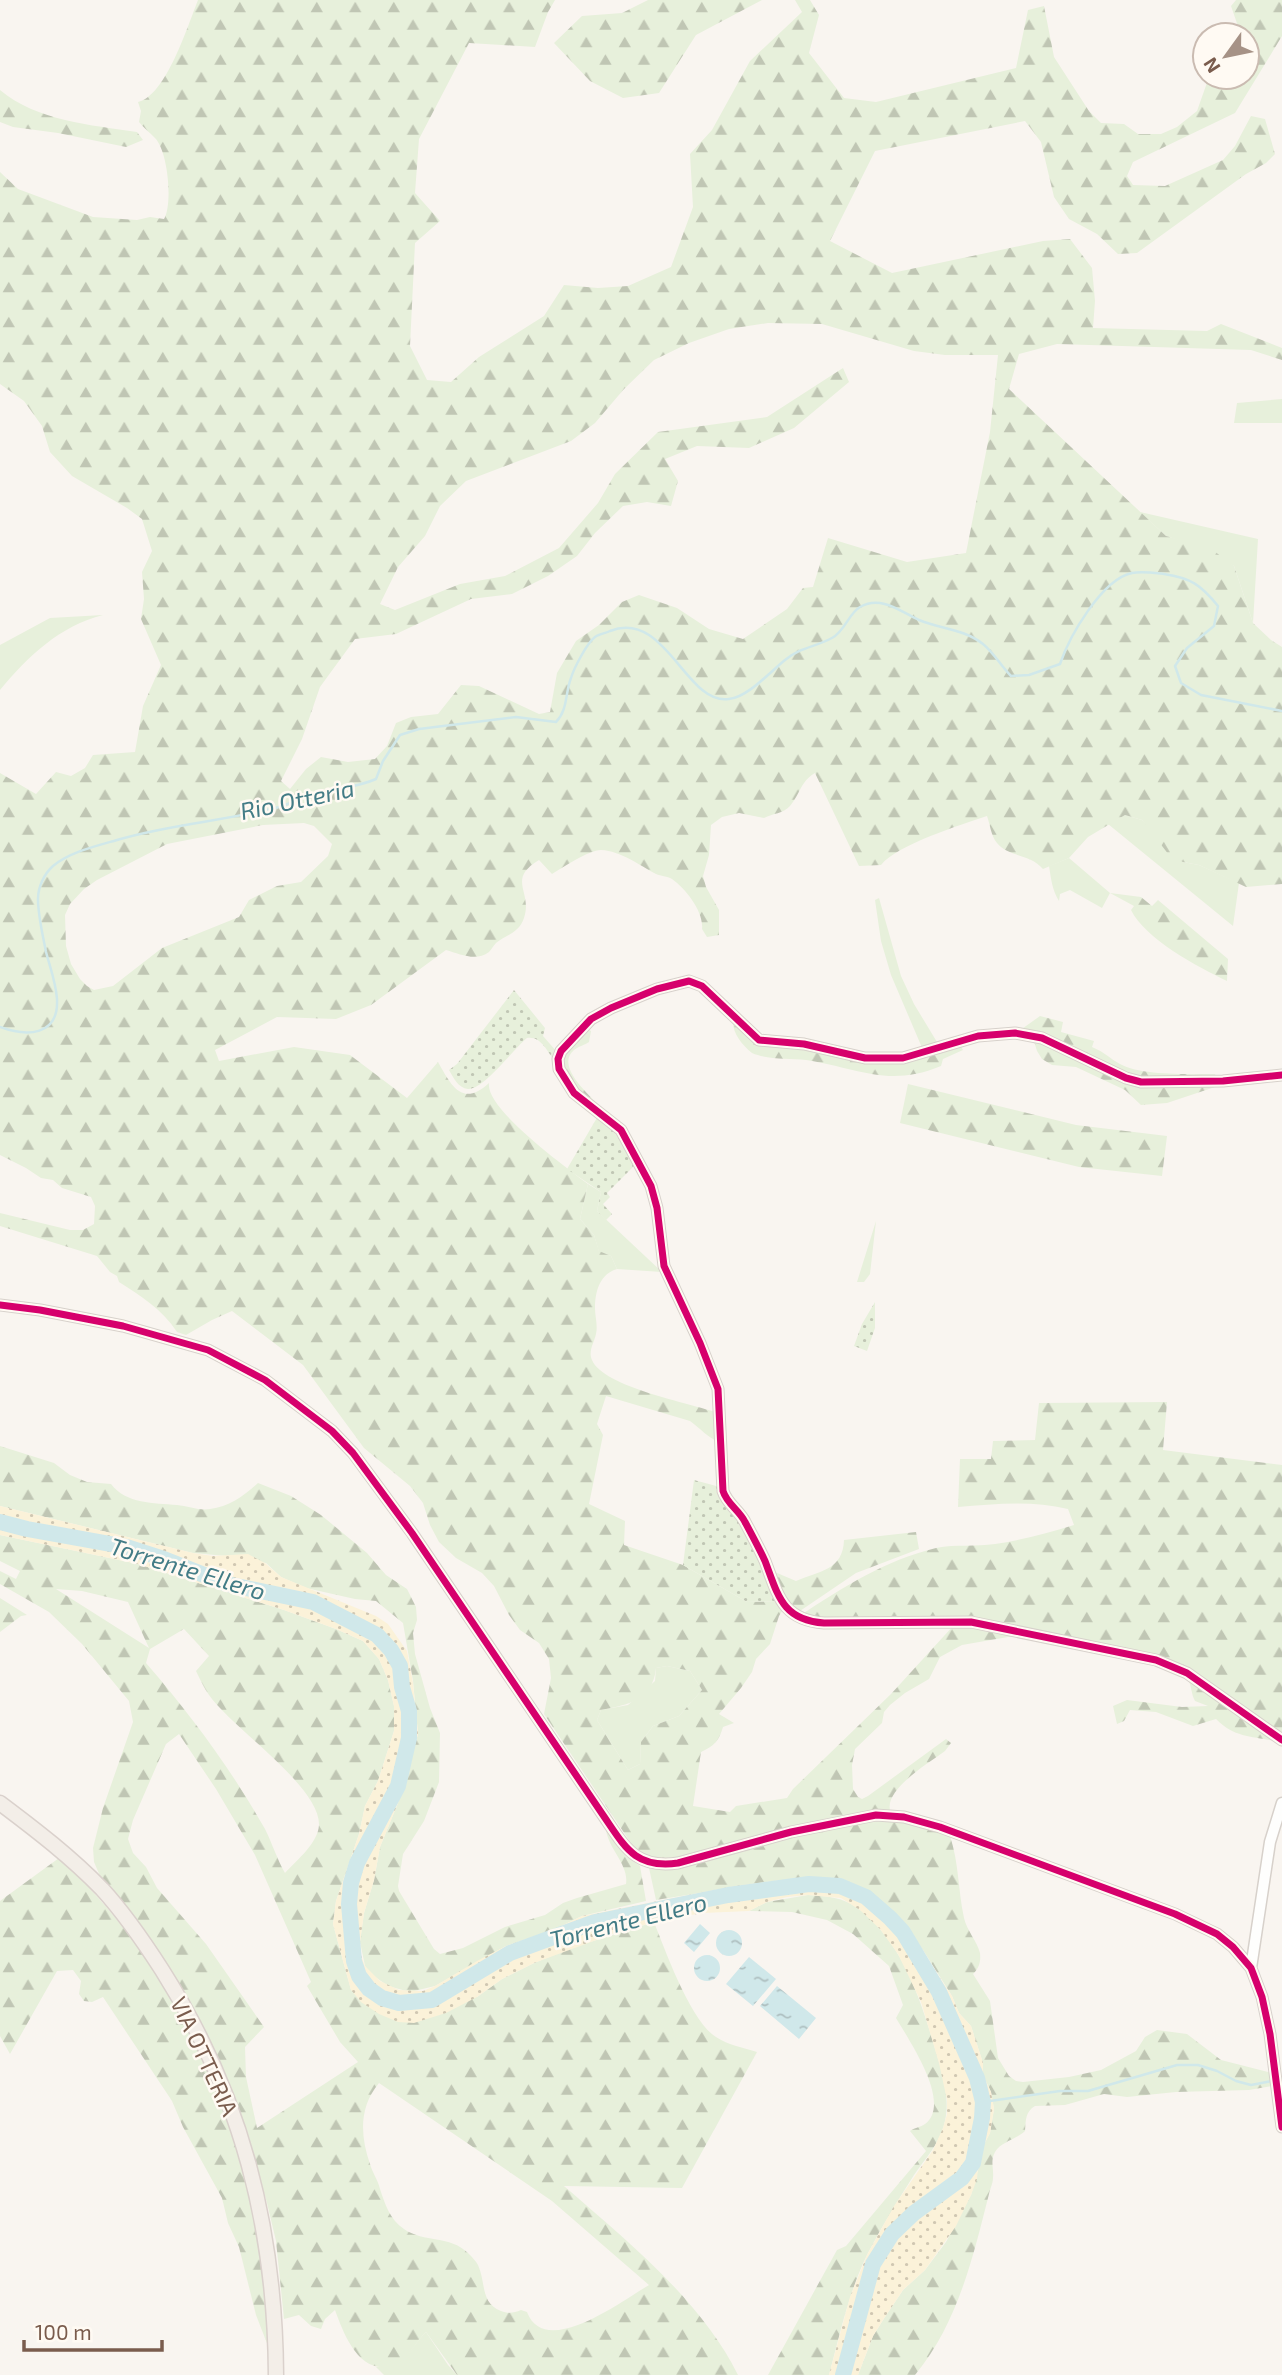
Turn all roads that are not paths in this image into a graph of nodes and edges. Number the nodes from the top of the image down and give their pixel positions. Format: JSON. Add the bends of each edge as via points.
{"nodes":[{"id":1,"x":1282,"y":1075,"type":"edge"},
{"id":2,"x":0,"y":1304,"type":"edge"},
{"id":3,"x":1282,"y":1740,"type":"edge"},
{"id":4,"x":0,"y":1803,"type":"edge"},
{"id":5,"x":1282,"y":1803,"type":"edge"},
{"id":6,"x":1251,"y":1968,"type":"junction"},
{"id":7,"x":1282,"y":2127,"type":"edge"},
{"id":8,"x":276,"y":2375,"type":"edge"}],
"edges":[{"from":1,"to":3,"type":"street","via":[[1141,1082],[1042,1038],[1015,1033],[978,1036],[903,1058],[865,1058],[757,1039],[702,986],[689,981],[657,989],[594,1017],[562,1049],[558,1063],[574,1093],[621,1130],[651,1186],[664,1266],[718,1388],[723,1491],[741,1516],[775,1592],[789,1611],[824,1623],[971,1622],[1156,1660],[1187,1673]]},
{"from":2,"to":6,"type":"street","via":[[123,1326],[208,1350],[277,1388],[332,1431],[412,1533],[624,1844],[644,1862],[686,1862],[813,1827],[876,1815],[904,1817],[1175,1914],[1217,1934]]},
{"from":4,"to":8,"type":"main road","name":"VIA OTTERIA","via":[[67,1856],[117,1906],[202,2040],[235,2120],[256,2188],[272,2279]]},
{"from":5,"to":6,"type":"street","via":[[1270,1842]]},
{"from":6,"to":7,"type":"street","via":[[1266,2011]]}]}
